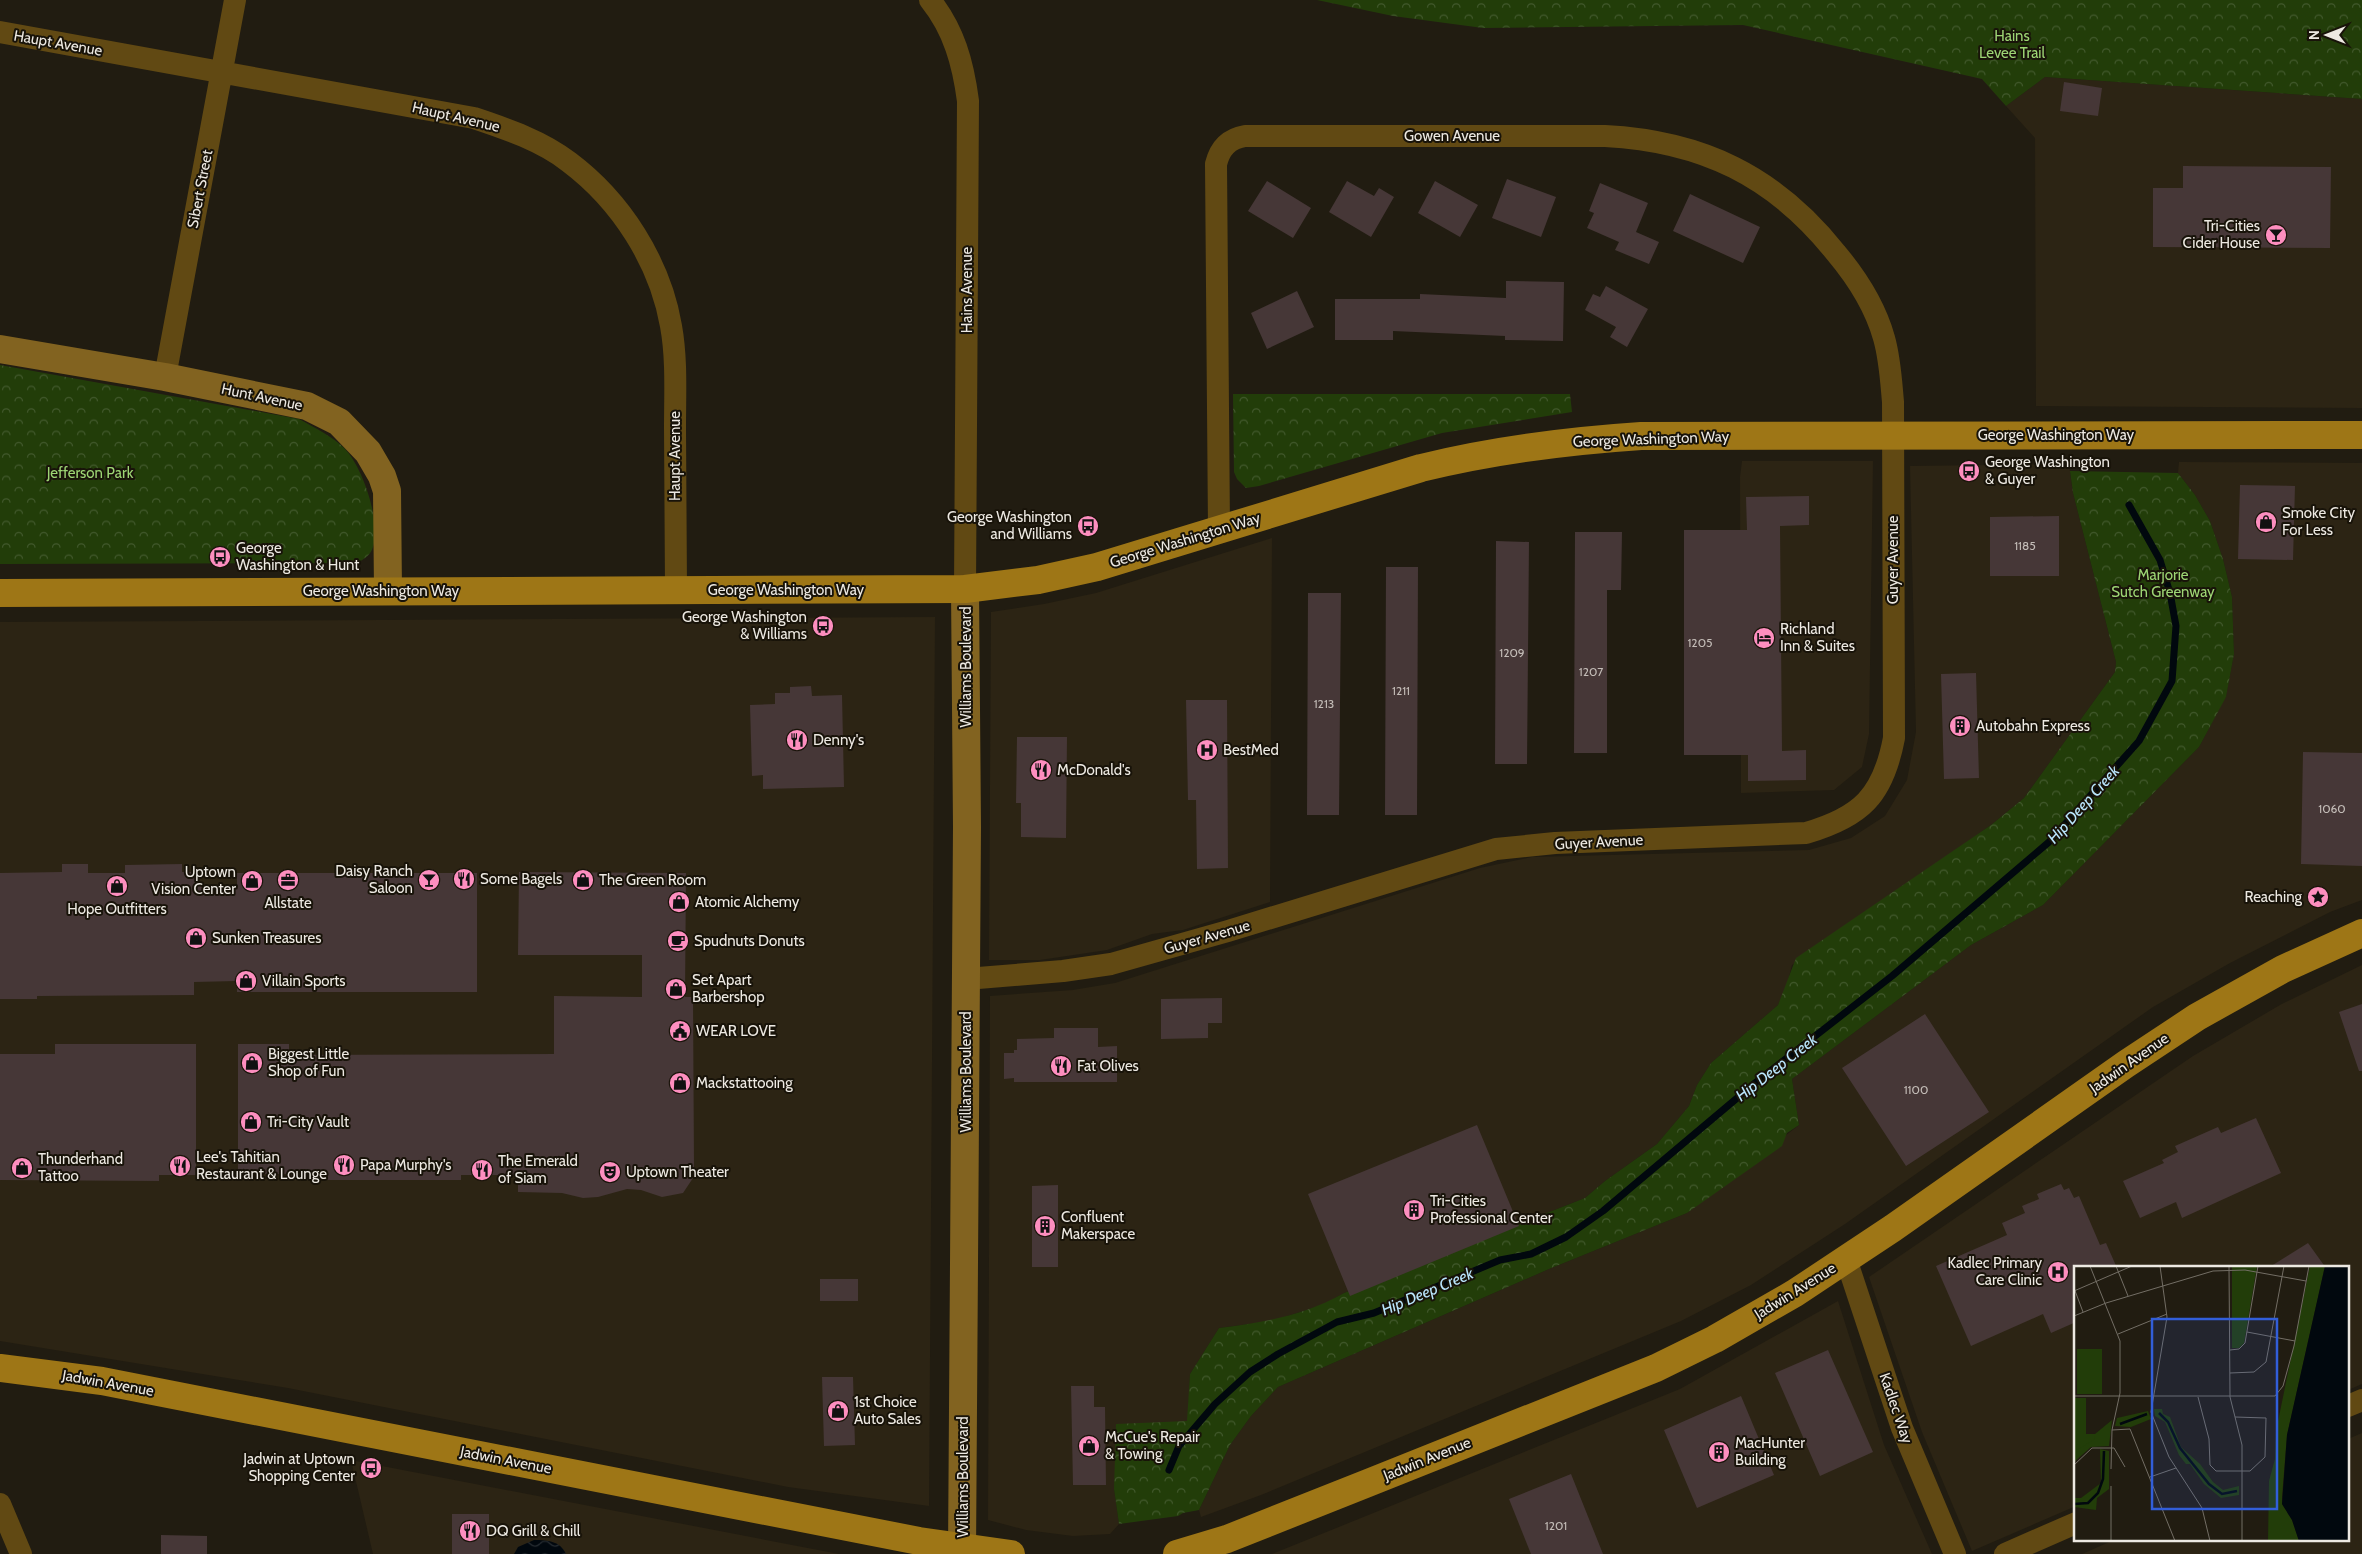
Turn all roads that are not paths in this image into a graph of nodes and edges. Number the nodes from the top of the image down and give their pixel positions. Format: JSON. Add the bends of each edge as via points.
{"nodes":[{"id":1,"x":235,"y":0,"type":"edge"},
{"id":2,"x":930,"y":0,"type":"edge"},
{"id":3,"x":0,"y":32,"type":"edge"},
{"id":4,"x":222,"y":73,"type":"junction"},
{"id":5,"x":0,"y":348,"type":"edge"},
{"id":6,"x":165,"y":377,"type":"junction"},
{"id":7,"x":1893,"y":434,"type":"junction"},
{"id":8,"x":2362,"y":435,"type":"edge"},
{"id":9,"x":1219,"y":530,"type":"junction"},
{"id":10,"x":965,"y":589,"type":"junction"},
{"id":11,"x":388,"y":590,"type":"junction"},
{"id":12,"x":676,"y":590,"type":"junction"},
{"id":13,"x":0,"y":593,"type":"edge"},
{"id":14,"x":2362,"y":933,"type":"edge"},
{"id":15,"x":966,"y":979,"type":"junction"},
{"id":16,"x":1846,"y":1259,"type":"junction"},
{"id":17,"x":0,"y":1368,"type":"edge"},
{"id":18,"x":2362,"y":1400,"type":"edge"},
{"id":19,"x":2350,"y":1405,"type":"edge"},
{"id":20,"x":0,"y":1504,"type":"edge"},
{"id":21,"x":2074,"y":1524,"type":"edge"},
{"id":22,"x":962,"y":1550,"type":"edge"},
{"id":23,"x":20,"y":1554,"type":"edge"},
{"id":24,"x":1011,"y":1554,"type":"edge"},
{"id":25,"x":1177,"y":1554,"type":"edge"},
{"id":26,"x":1954,"y":1554,"type":"edge"},
{"id":27,"x":2006,"y":1554,"type":"edge"}],
"edges":[{"from":1,"to":4,"type":"street","name":"Sibert Street"},
{"from":2,"to":10,"type":"street","name":"Hains Avenue","via":[[952,34],[964,70],[968,101]]},
{"from":3,"to":4,"type":"street","name":"Haupt Avenue"},
{"from":4,"to":6,"type":"street","name":"Sibert Street"},
{"from":4,"to":12,"type":"street","name":"Haupt Avenue","via":[[474,118],[506,128],[539,144],[569,162],[598,188],[645,249],[671,326],[675,372]]},
{"from":5,"to":6,"type":"street","name":"Hunt Avenue"},
{"from":6,"to":11,"type":"street","name":"Hunt Avenue","via":[[307,406],[348,430],[377,466],[387,491]]},
{"from":7,"to":8,"type":"main road","name":"George Washington Way"},
{"from":7,"to":9,"type":"main road","name":"George Washington Way","via":[[1640,436],[1521,447],[1421,468]]},
{"from":7,"to":9,"type":"street","name":"Gowen Avenue","via":[[1891,378],[1884,338],[1872,306],[1858,282],[1819,231],[1793,205],[1737,168],[1685,148],[1631,137],[1245,136],[1227,143],[1219,152],[1216,164]]},
{"from":7,"to":15,"type":"street","name":"Guyer Avenue","via":[[1894,738],[1881,784],[1852,814],[1831,826],[1806,834],[1555,843],[1496,850],[1111,964],[1063,972]]},
{"from":9,"to":10,"type":"main road","name":"George Washington Way","via":[[1066,575]]},
{"from":10,"to":12,"type":"main road","name":"George Washington Way"},
{"from":10,"to":15,"type":"street","name":"Williams Boulevard"},
{"from":11,"to":12,"type":"main road","name":"George Washington Way"},
{"from":11,"to":13,"type":"main road","name":"George Washington Way"},
{"from":14,"to":16,"type":"main road","name":"Jadwin Avenue","via":[[2283,969],[2197,1017]]},
{"from":15,"to":22,"type":"street","name":"Williams Boulevard"},
{"from":16,"to":25,"type":"main road","name":"Jadwin Avenue","via":[[1756,1316],[1656,1368],[1227,1539]]},
{"from":16,"to":26,"type":"street","name":"Kadlec Way","via":[[1902,1428]]},
{"from":17,"to":22,"type":"main road","name":"Jadwin Avenue","via":[[102,1381]]},
{"from":18,"to":19,"type":"street"},
{"from":20,"to":23,"type":"street"},
{"from":21,"to":27,"type":"street"},
{"from":22,"to":24,"type":"main road","name":"Jadwin Avenue"}]}
